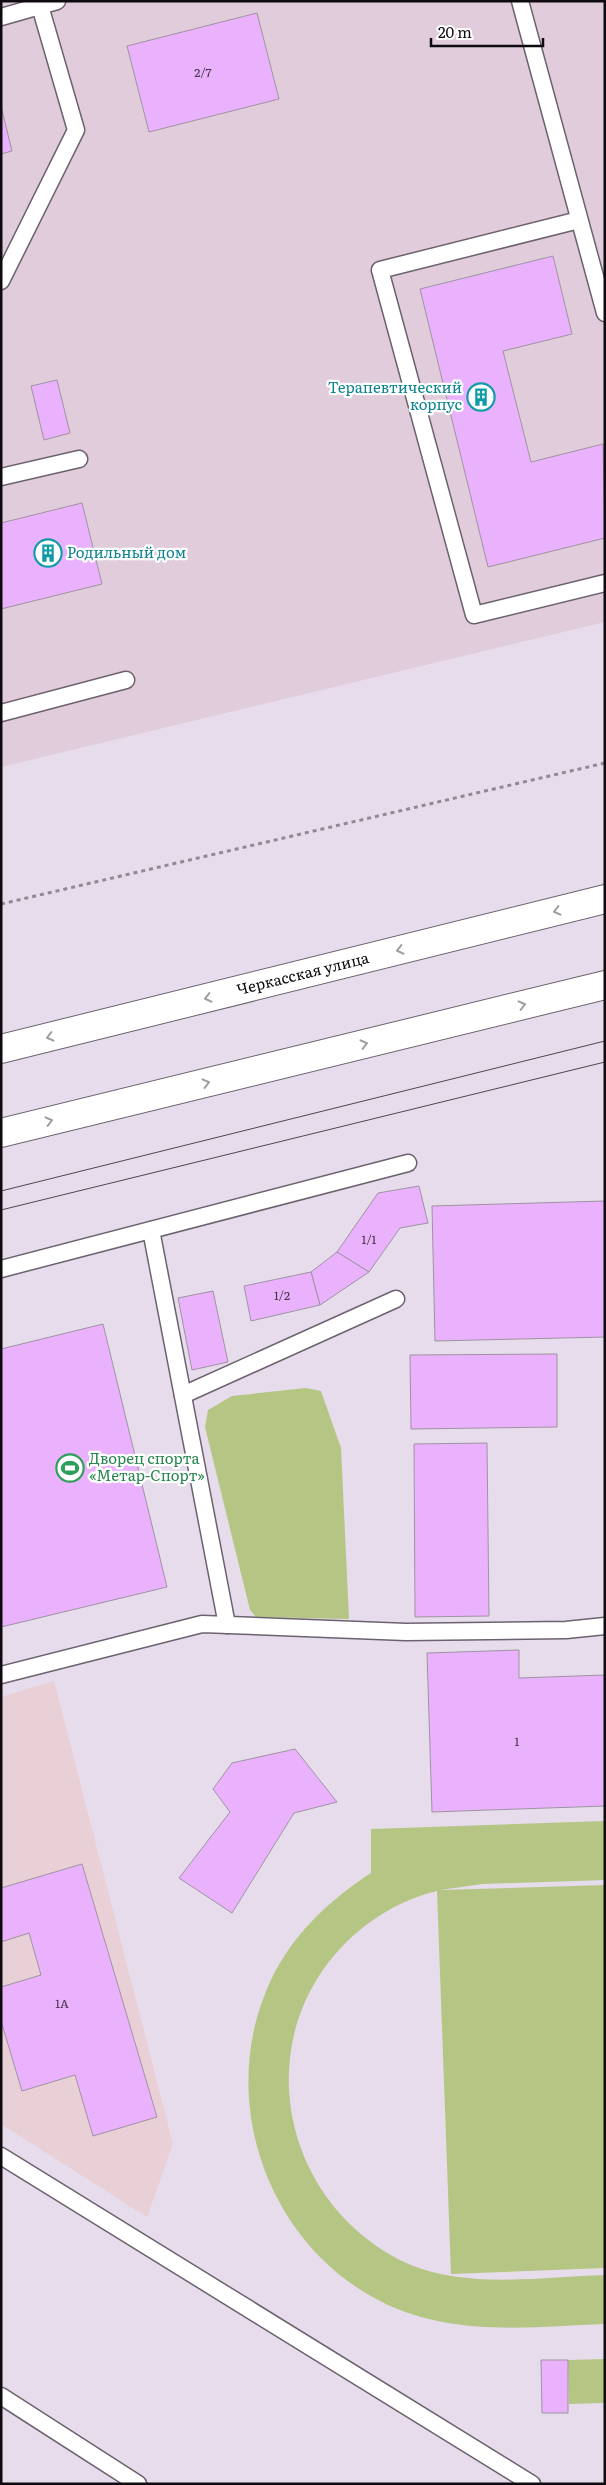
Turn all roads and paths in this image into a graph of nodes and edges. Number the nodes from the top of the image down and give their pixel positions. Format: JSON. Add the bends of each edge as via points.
{"nodes":[{"id":1,"x":57,"y":1,"type":"edge"},
{"id":2,"x":520,"y":1,"type":"edge"},
{"id":3,"x":40,"y":6,"type":"junction"},
{"id":4,"x":1,"y":17,"type":"edge"},
{"id":5,"x":579,"y":220,"type":"junction"},
{"id":6,"x":1,"y":281,"type":"edge"},
{"id":7,"x":605,"y":313,"type":"edge"},
{"id":8,"x":79,"y":459,"type":"dead end"},
{"id":9,"x":1,"y":477,"type":"edge"},
{"id":10,"x":605,"y":583,"type":"edge"},
{"id":11,"x":126,"y":680,"type":"dead end"},
{"id":12,"x":1,"y":712,"type":"edge"},
{"id":13,"x":605,"y":763,"type":"edge"},
{"id":14,"x":605,"y":899,"type":"edge"},
{"id":15,"x":1,"y":904,"type":"edge"},
{"id":16,"x":605,"y":985,"type":"edge"},
{"id":17,"x":1,"y":1049,"type":"edge"},
{"id":18,"x":1,"y":1133,"type":"edge"},
{"id":19,"x":408,"y":1163,"type":"dead end"},
{"id":20,"x":152,"y":1230,"type":"junction"},
{"id":21,"x":1,"y":1269,"type":"edge"},
{"id":22,"x":396,"y":1299,"type":"dead end"},
{"id":23,"x":183,"y":1395,"type":"junction"},
{"id":24,"x":227,"y":1625,"type":"junction"},
{"id":25,"x":605,"y":1626,"type":"edge"},
{"id":26,"x":1,"y":1675,"type":"edge"},
{"id":27,"x":1,"y":2156,"type":"edge"},
{"id":28,"x":1,"y":2396,"type":"edge"},
{"id":29,"x":138,"y":2484,"type":"edge"},
{"id":30,"x":532,"y":2484,"type":"edge"}],
"edges":[{"from":1,"to":3,"type":"lane"},
{"from":2,"to":5,"type":"lane"},
{"from":3,"to":4,"type":"lane"},
{"from":3,"to":6,"type":"lane","via":[[76,130]]},
{"from":5,"to":7,"type":"lane"},
{"from":5,"to":10,"type":"lane","via":[[380,270],[474,615]]},
{"from":8,"to":9,"type":"lane"},
{"from":11,"to":12,"type":"lane"},
{"from":13,"to":15,"type":"path"},
{"from":14,"to":17,"type":"main road","name":"Черкасская улица","one_way":true},
{"from":18,"to":16,"type":"main road","one_way":true},
{"from":19,"to":20,"type":"lane"},
{"from":20,"to":21,"type":"lane"},
{"from":20,"to":23,"type":"lane"},
{"from":22,"to":23,"type":"lane"},
{"from":23,"to":24,"type":"lane"},
{"from":24,"to":25,"type":"lane","via":[[406,1632],[566,1630]]},
{"from":24,"to":26,"type":"lane","via":[[202,1624]]},
{"from":27,"to":30,"type":"lane"},
{"from":28,"to":29,"type":"lane"}]}
